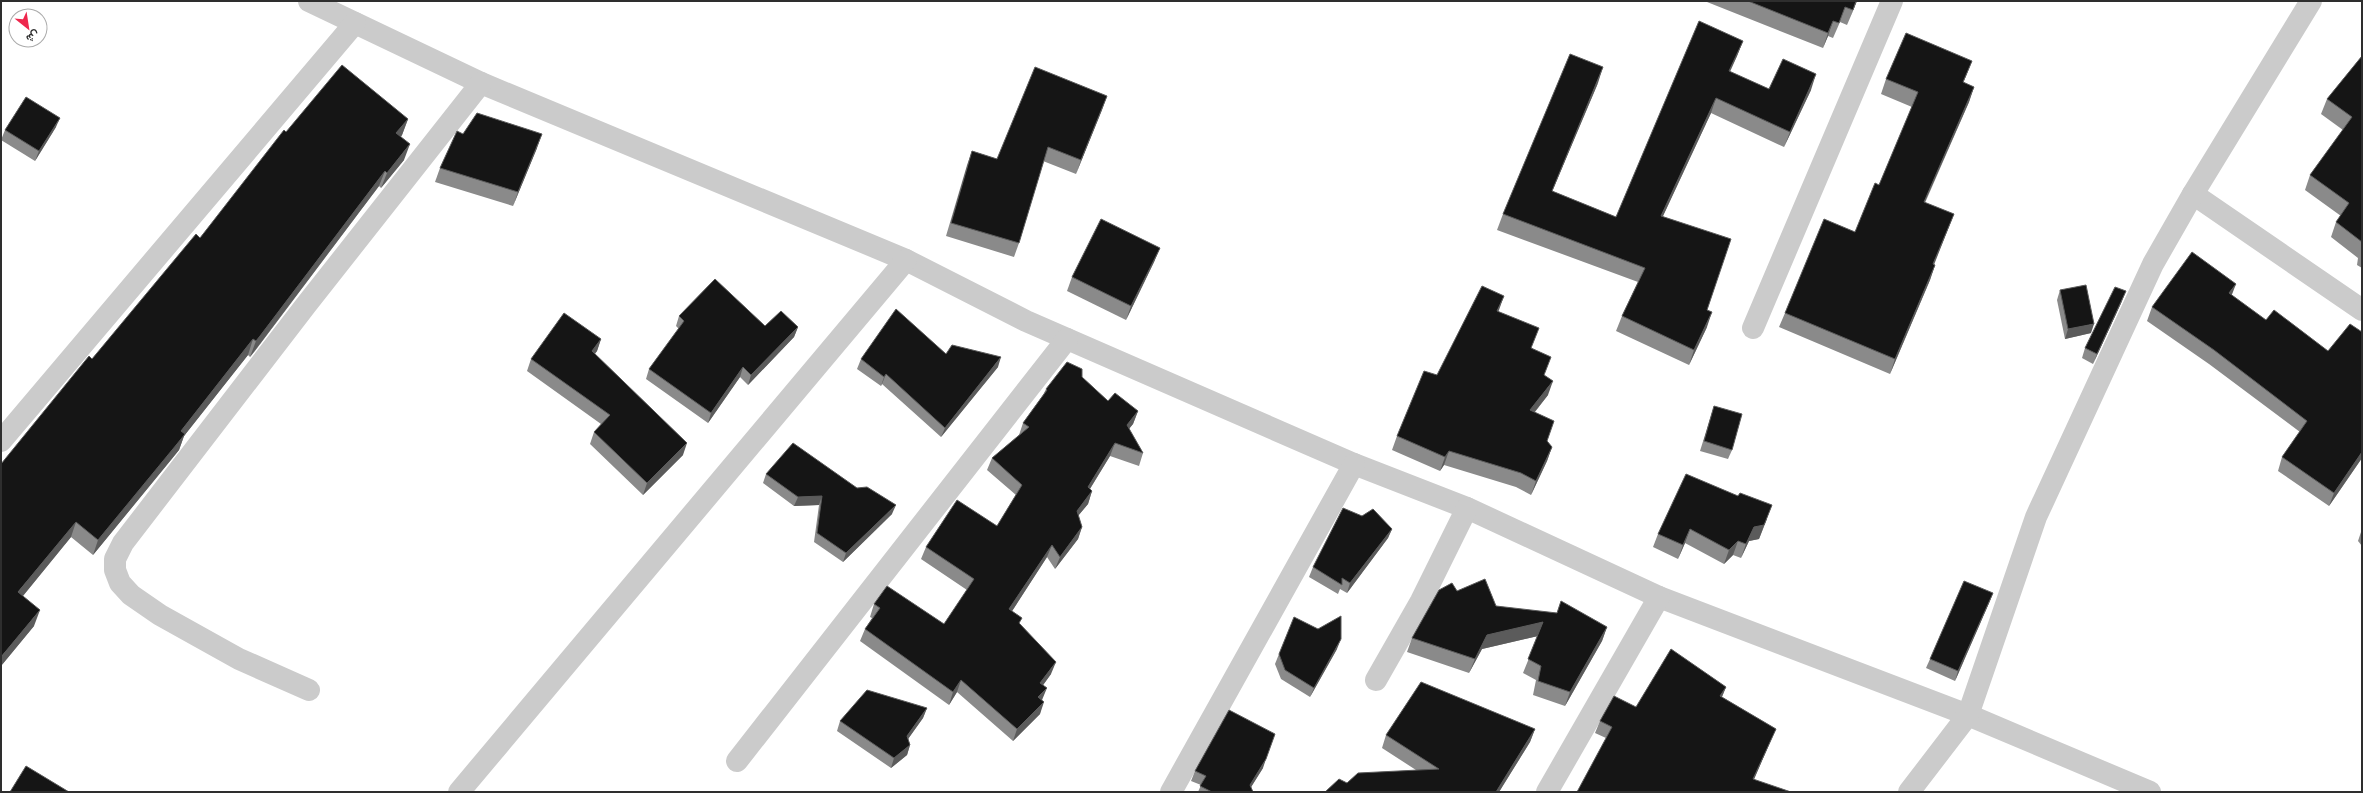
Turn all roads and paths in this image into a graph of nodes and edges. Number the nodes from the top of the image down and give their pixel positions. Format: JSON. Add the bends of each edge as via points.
{"nodes":[{"id":1,"x":309,"y":1,"type":"edge"},
{"id":2,"x":1892,"y":1,"type":"edge"},
{"id":3,"x":2311,"y":1,"type":"edge"},
{"id":4,"x":354,"y":23,"type":"junction"},
{"id":5,"x":481,"y":83,"type":"junction"},
{"id":6,"x":2193,"y":194,"type":"junction"},
{"id":7,"x":906,"y":260,"type":"junction"},
{"id":8,"x":2362,"y":310,"type":"edge"},
{"id":9,"x":1753,"y":328,"type":"dead end"},
{"id":10,"x":1067,"y":339,"type":"junction"},
{"id":11,"x":1,"y":441,"type":"edge"},
{"id":12,"x":1354,"y":464,"type":"junction"},
{"id":13,"x":1468,"y":508,"type":"junction"},
{"id":14,"x":1659,"y":597,"type":"junction"},
{"id":15,"x":1376,"y":680,"type":"dead end"},
{"id":16,"x":309,"y":690,"type":"dead end"},
{"id":17,"x":1968,"y":716,"type":"junction"},
{"id":18,"x":737,"y":761,"type":"dead end"},
{"id":19,"x":459,"y":792,"type":"edge"},
{"id":20,"x":1171,"y":792,"type":"edge"},
{"id":21,"x":1547,"y":792,"type":"edge"},
{"id":22,"x":1909,"y":792,"type":"edge"},
{"id":23,"x":2150,"y":792,"type":"edge"}],
"edges":[{"from":1,"to":4,"type":"street"},
{"from":2,"to":9,"type":"street"},
{"from":3,"to":6,"type":"street"},
{"from":4,"to":5,"type":"street"},
{"from":4,"to":11,"type":"street"},
{"from":5,"to":7,"type":"street"},
{"from":5,"to":16,"type":"street","via":[[306,305],[123,543],[115,559],[115,570],[120,583],[131,595],[160,615],[239,659]]},
{"from":6,"to":8,"type":"street"},
{"from":6,"to":17,"type":"street","via":[[2153,264],[2036,517]]},
{"from":7,"to":10,"type":"street"},
{"from":7,"to":19,"type":"street"},
{"from":10,"to":12,"type":"street"},
{"from":10,"to":18,"type":"street"},
{"from":12,"to":13,"type":"street"},
{"from":12,"to":20,"type":"street"},
{"from":13,"to":14,"type":"street"},
{"from":13,"to":15,"type":"street","via":[[1421,602]]},
{"from":14,"to":17,"type":"street"},
{"from":14,"to":21,"type":"street"},
{"from":17,"to":22,"type":"street"},
{"from":17,"to":23,"type":"street"}]}
